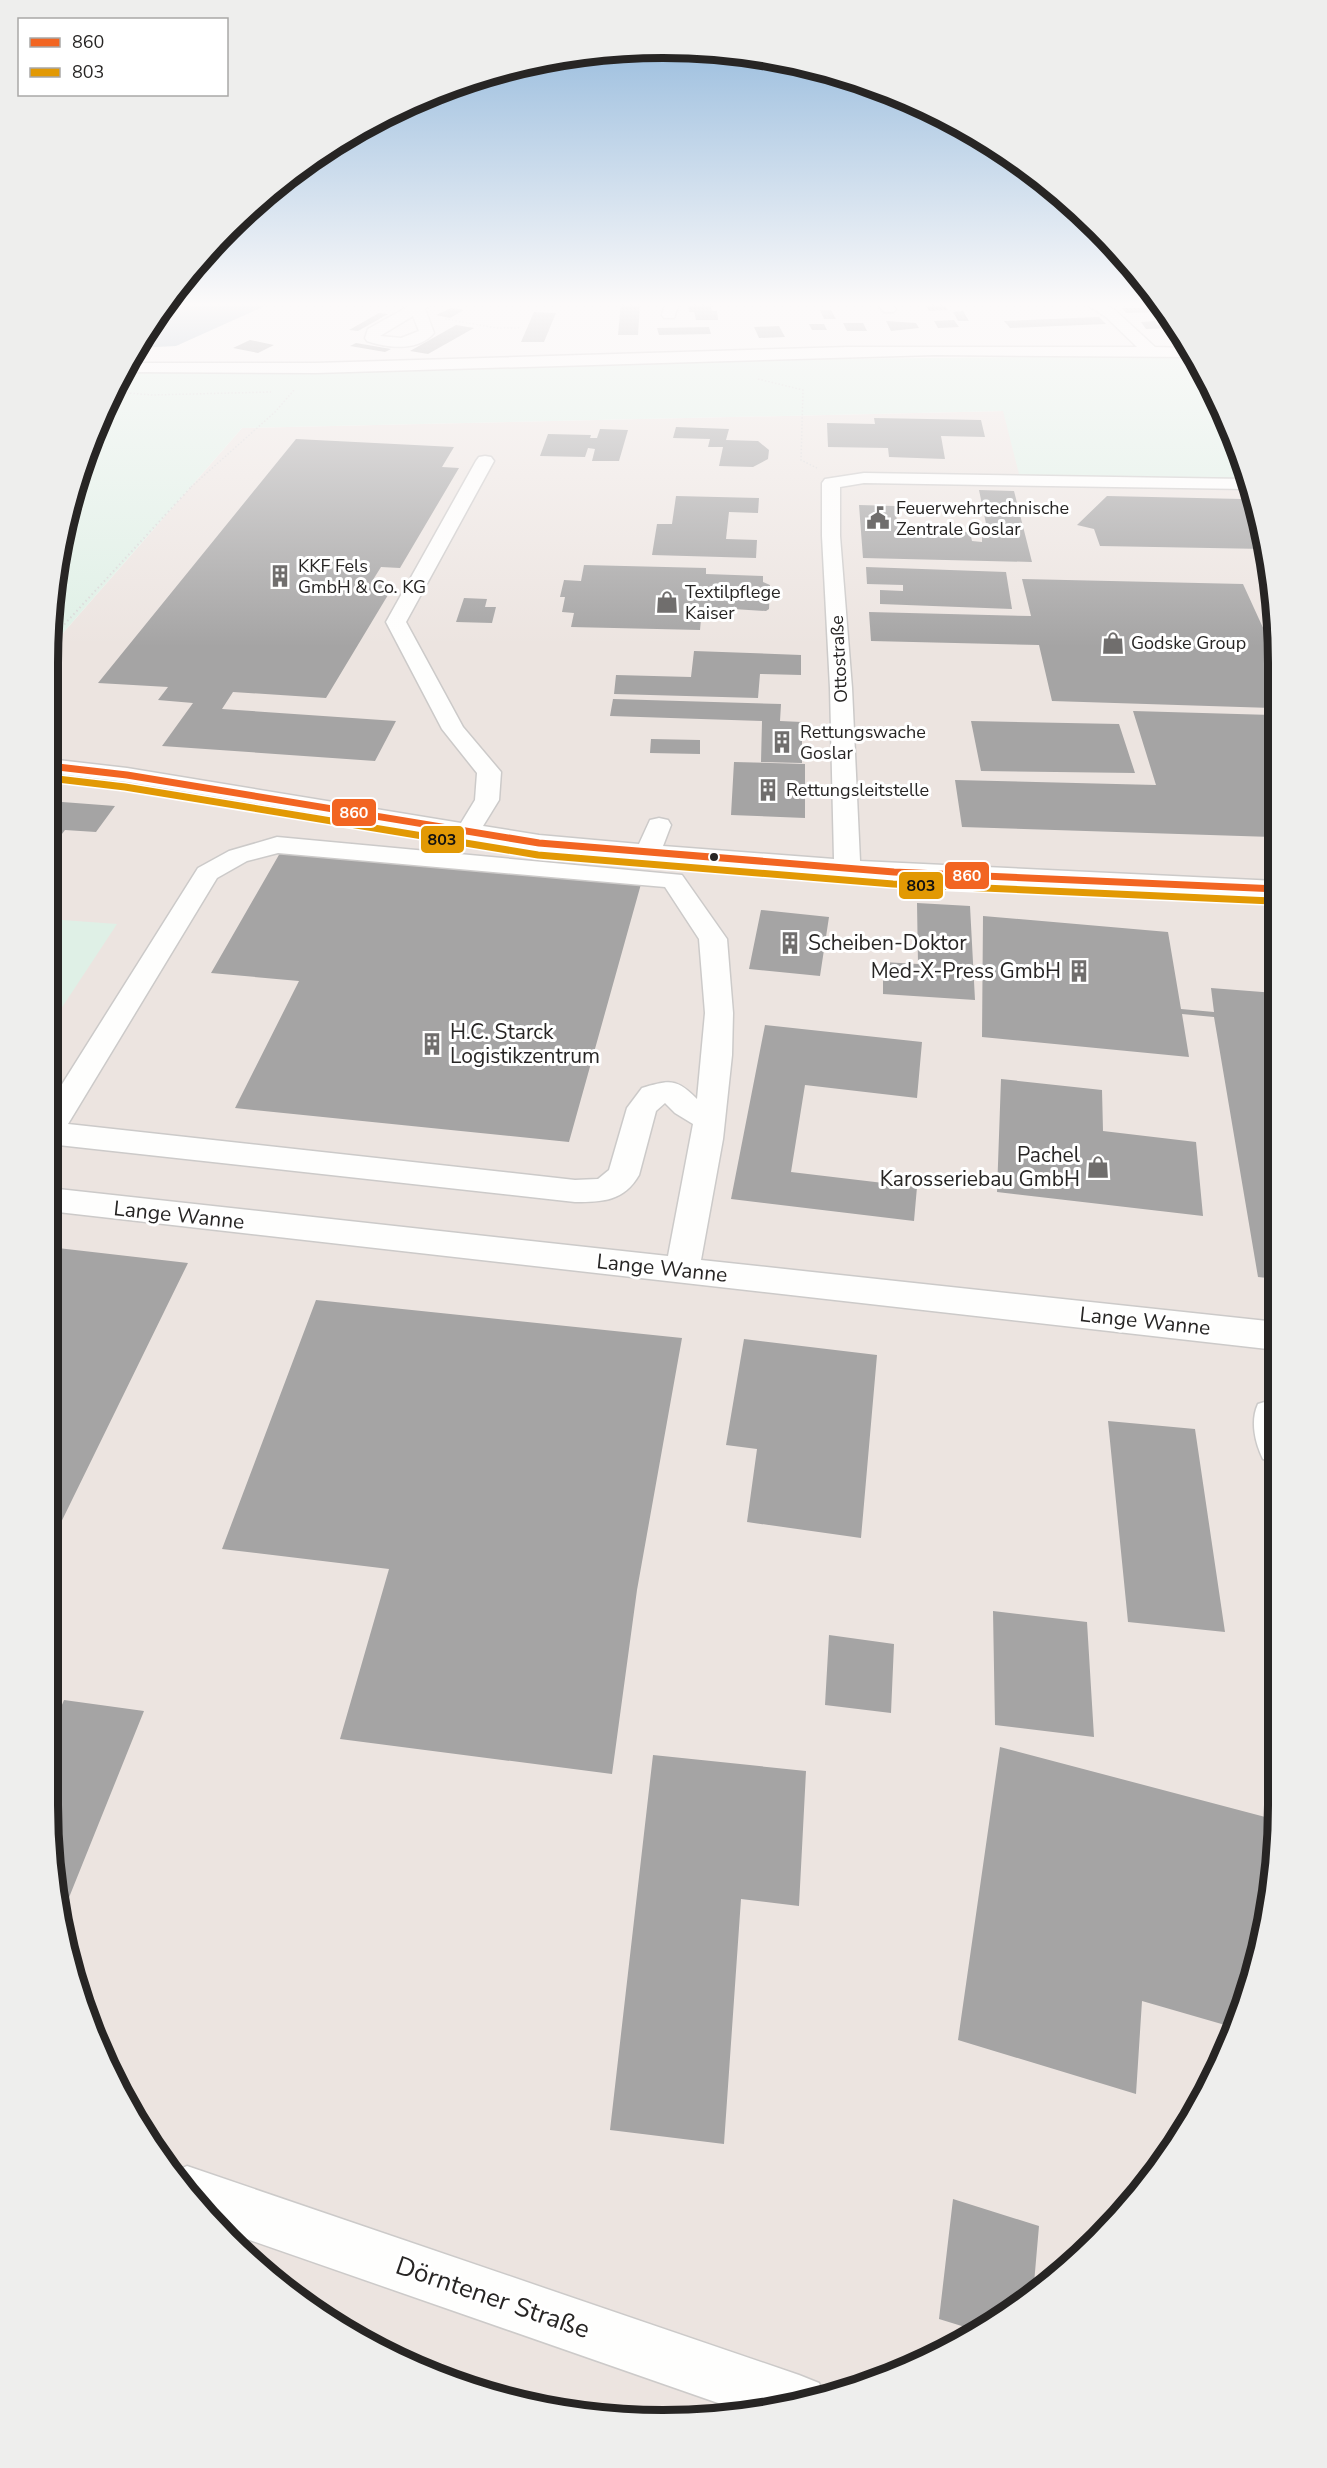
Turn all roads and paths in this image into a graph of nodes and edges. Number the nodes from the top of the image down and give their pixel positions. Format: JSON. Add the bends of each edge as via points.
{"nodes":[{"id":1,"x":270,"y":416,"type":"edge"},
{"id":2,"x":802,"y":416,"type":"edge"},
{"id":3,"x":484,"y":461,"type":"dead end"},
{"id":4,"x":831,"y":483,"type":"junction"},
{"id":5,"x":1241,"y":484,"type":"edge"},
{"id":6,"x":60,"y":629,"type":"edge"},
{"id":7,"x":58,"y":767,"type":"edge"},
{"id":8,"x":659,"y":825,"type":"dead end"},
{"id":9,"x":468,"y":831,"type":"junction"},
{"id":10,"x":648,"y":853,"type":"junction"},
{"id":11,"x":847,"y":868,"type":"junction"},
{"id":12,"x":1268,"y":889,"type":"edge"},
{"id":13,"x":58,"y":1116,"type":"edge"},
{"id":14,"x":709,"y":1119,"type":"junction"},
{"id":15,"x":58,"y":1132,"type":"edge"},
{"id":16,"x":58,"y":1201,"type":"edge"},
{"id":17,"x":682,"y":1270,"type":"junction"},
{"id":18,"x":1268,"y":1335,"type":"edge"},
{"id":19,"x":205,"y":2198,"type":"edge"},
{"id":20,"x":783,"y":2398,"type":"edge"}],
"edges":[{"from":1,"to":6,"type":"path","via":[[203,474]]},
{"from":2,"to":4,"type":"path","via":[[801,460],[820,470]]},
{"from":3,"to":9,"type":"street","via":[[396,622],[453,729],[489,772],[487,800]]},
{"from":4,"to":5,"type":"street","via":[[864,478]]},
{"from":4,"to":11,"type":"street","name":"Ottostraße"},
{"from":7,"to":9,"type":"street"},
{"from":8,"to":10,"type":"street"},
{"from":9,"to":10,"type":"street","via":[[539,843]]},
{"from":10,"to":11,"type":"street"},
{"from":11,"to":12,"type":"street"},
{"from":13,"to":14,"type":"street","via":[[207,873],[237,856],[278,845],[673,880],[713,939],[719,1013]]},
{"from":14,"to":15,"type":"street","via":[[686,1106],[672,1092],[653,1095],[642,1108],[623,1175],[606,1190],[575,1191]]},
{"from":14,"to":17,"type":"street"},
{"from":16,"to":17,"type":"street","name":"Lange Wanne"},
{"from":17,"to":18,"type":"street","name":"Lange Wanne"},
{"from":19,"to":20,"type":"street","name":"Dörntener Straße"}]}
